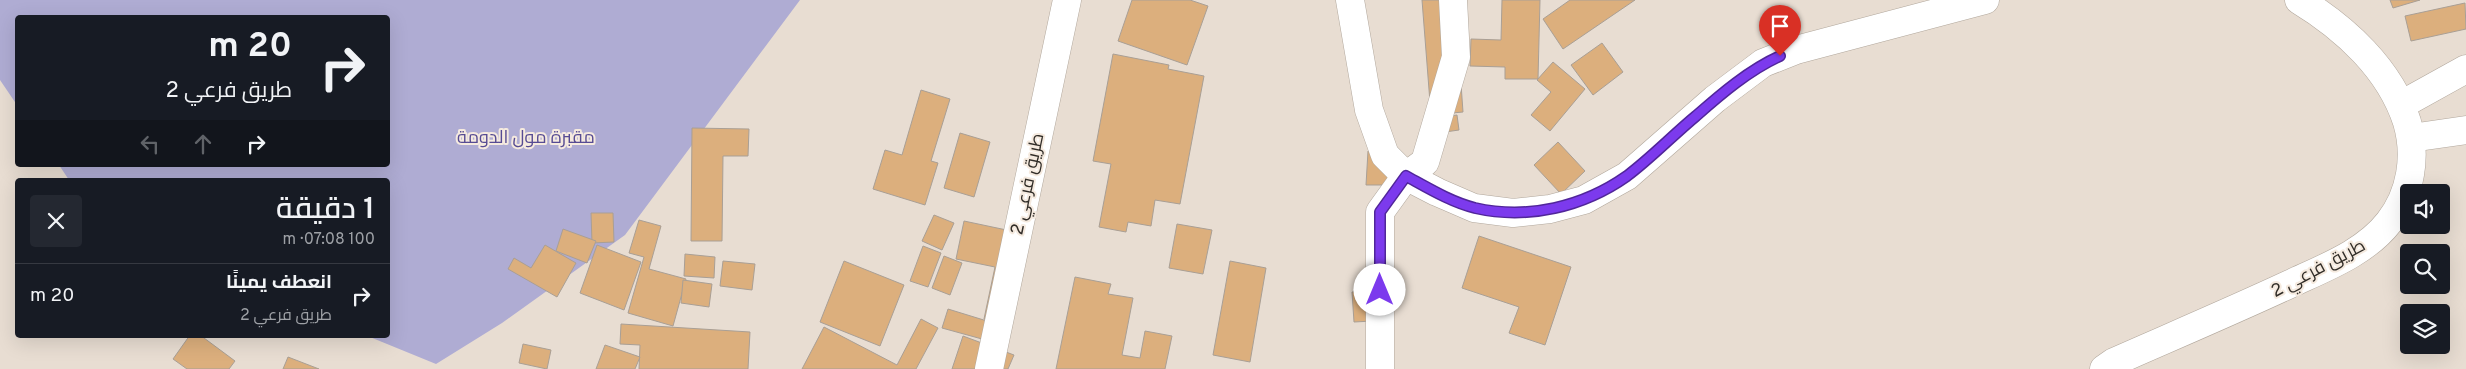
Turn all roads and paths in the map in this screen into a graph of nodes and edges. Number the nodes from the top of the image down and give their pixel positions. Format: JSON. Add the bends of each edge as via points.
{"nodes":[{"id":1,"x":1067,"y":0,"type":"edge"},
{"id":2,"x":1350,"y":0,"type":"edge"},
{"id":3,"x":1453,"y":0,"type":"edge"},
{"id":4,"x":1985,"y":0,"type":"edge"},
{"id":5,"x":2299,"y":0,"type":"edge"},
{"id":6,"x":2466,"y":69,"type":"edge"},
{"id":7,"x":2402,"y":105,"type":"junction"},
{"id":8,"x":2466,"y":130,"type":"edge"},
{"id":9,"x":2412,"y":138,"type":"junction"},
{"id":10,"x":1406,"y":176,"type":"junction"},
{"id":11,"x":989,"y":369,"type":"edge"},
{"id":12,"x":1380,"y":369,"type":"edge"},
{"id":13,"x":2104,"y":369,"type":"edge"}],
"edges":[{"from":1,"to":11,"type":"main road","name":"طريق فرعي 2"},
{"from":2,"to":10,"type":"main road","via":[[1369,110],[1385,155]]},
{"from":3,"to":10,"type":"main road","via":[[1456,58],[1425,162]]},
{"from":4,"to":10,"type":"main road","via":[[1796,50],[1763,63],[1715,99],[1627,176],[1584,200],[1550,210],[1513,213],[1474,208]]},
{"from":5,"to":7,"type":"main road","name":"طريق فرعي 2","via":[[2345,34],[2370,58]]},
{"from":6,"to":7,"type":"main road"},
{"from":7,"to":9,"type":"main road","name":"طريق فرعي 2"},
{"from":8,"to":9,"type":"main road"},
{"from":9,"to":13,"type":"main road","name":"طريق فرعي 2","via":[[2412,169],[2404,195],[2389,222],[2367,244],[2266,296]]},
{"from":10,"to":12,"type":"main road","via":[[1380,212]]}]}
